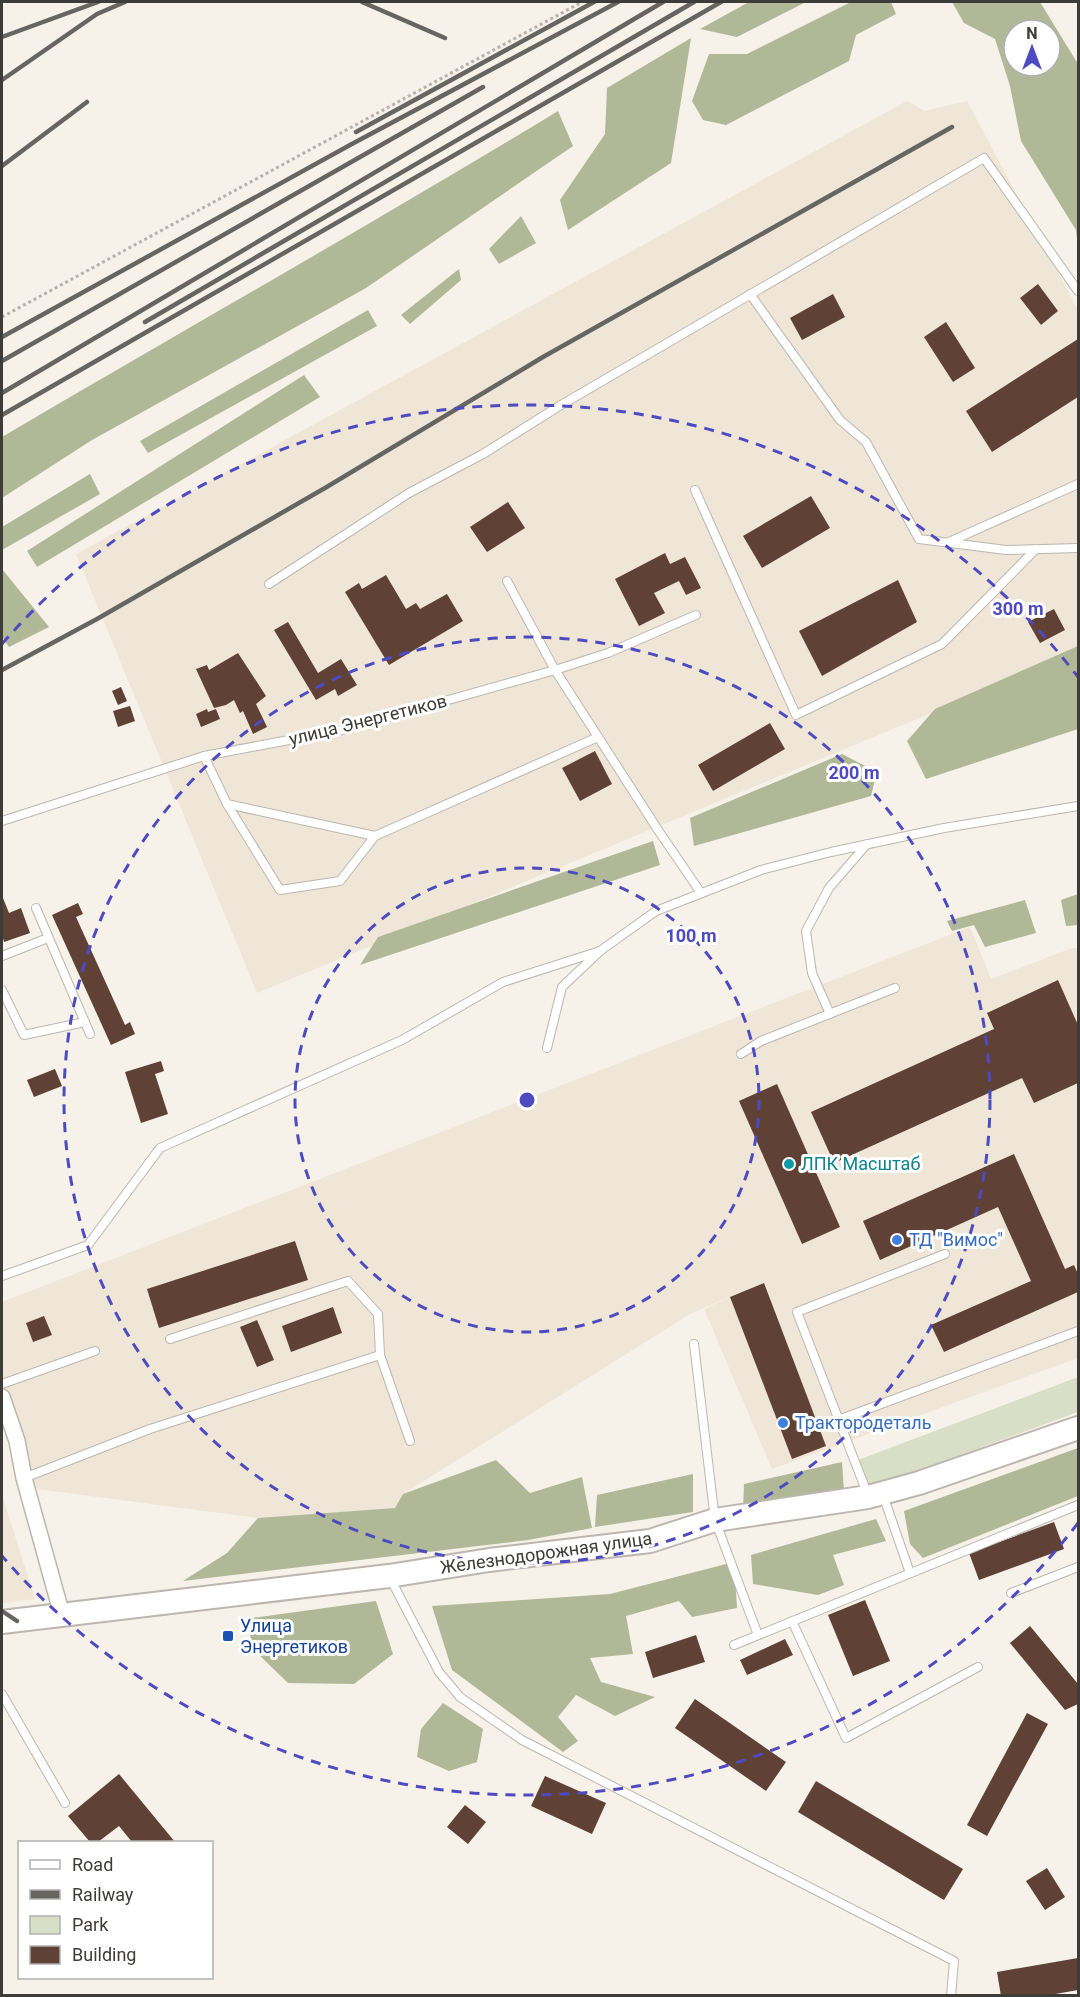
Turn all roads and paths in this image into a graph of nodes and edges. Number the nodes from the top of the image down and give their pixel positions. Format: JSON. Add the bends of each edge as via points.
{"nodes":[{"id":1,"x":582,"y":2,"type":"edge"},
{"id":2,"x":1078,"y":291,"type":"edge"},
{"id":3,"x":750,"y":294,"type":"junction"},
{"id":4,"x":2,"y":317,"type":"edge"},
{"id":5,"x":1078,"y":483,"type":"edge"},
{"id":6,"x":695,"y":490,"type":"dead end"},
{"id":7,"x":948,"y":542,"type":"junction"},
{"id":8,"x":1078,"y":548,"type":"edge"},
{"id":9,"x":1036,"y":549,"type":"junction"},
{"id":10,"x":507,"y":581,"type":"dead end"},
{"id":11,"x":268,"y":584,"type":"dead end"},
{"id":12,"x":696,"y":615,"type":"dead end"},
{"id":13,"x":555,"y":670,"type":"junction"},
{"id":14,"x":598,"y":737,"type":"junction"},
{"id":15,"x":204,"y":756,"type":"junction"},
{"id":16,"x":227,"y":804,"type":"junction"},
{"id":17,"x":1078,"y":806,"type":"edge"},
{"id":18,"x":2,"y":821,"type":"edge"},
{"id":19,"x":375,"y":836,"type":"junction"},
{"id":20,"x":867,"y":844,"type":"junction"},
{"id":21,"x":701,"y":893,"type":"junction"},
{"id":22,"x":36,"y":908,"type":"dead end"},
{"id":23,"x":48,"y":938,"type":"junction"},
{"id":24,"x":600,"y":951,"type":"junction"},
{"id":25,"x":2,"y":956,"type":"edge"},
{"id":26,"x":895,"y":988,"type":"dead end"},
{"id":27,"x":2,"y":990,"type":"edge"},
{"id":28,"x":830,"y":1014,"type":"junction"},
{"id":29,"x":85,"y":1022,"type":"junction"},
{"id":30,"x":90,"y":1034,"type":"dead end"},
{"id":31,"x":547,"y":1048,"type":"dead end"},
{"id":32,"x":741,"y":1054,"type":"dead end"},
{"id":33,"x":945,"y":1254,"type":"dead end"},
{"id":34,"x":2,"y":1276,"type":"edge"},
{"id":35,"x":1078,"y":1331,"type":"edge"},
{"id":36,"x":170,"y":1340,"type":"dead end"},
{"id":37,"x":693,"y":1344,"type":"dead end"},
{"id":38,"x":95,"y":1351,"type":"dead end"},
{"id":39,"x":380,"y":1356,"type":"junction"},
{"id":40,"x":2,"y":1384,"type":"edge"},
{"id":41,"x":2,"y":1397,"type":"edge"},
{"id":42,"x":838,"y":1420,"type":"junction"},
{"id":43,"x":1078,"y":1428,"type":"edge"},
{"id":44,"x":410,"y":1441,"type":"dead end"},
{"id":45,"x":24,"y":1478,"type":"junction"},
{"id":46,"x":875,"y":1496,"type":"junction"},
{"id":47,"x":1078,"y":1505,"type":"edge"},
{"id":48,"x":715,"y":1520,"type":"junction"},
{"id":49,"x":1078,"y":1567,"type":"edge"},
{"id":50,"x":910,"y":1573,"type":"junction"},
{"id":51,"x":389,"y":1576,"type":"junction"},
{"id":52,"x":1011,"y":1593,"type":"dead end"},
{"id":53,"x":62,"y":1615,"type":"junction"},
{"id":54,"x":792,"y":1621,"type":"junction"},
{"id":55,"x":2,"y":1622,"type":"edge"},
{"id":56,"x":759,"y":1635,"type":"junction"},
{"id":57,"x":734,"y":1645,"type":"dead end"},
{"id":58,"x":978,"y":1667,"type":"dead end"},
{"id":59,"x":2,"y":1694,"type":"edge"},
{"id":60,"x":65,"y":1803,"type":"dead end"},
{"id":61,"x":951,"y":1995,"type":"edge"}],
"edges":[{"from":1,"to":4,"type":"path"},
{"from":2,"to":3,"type":"lane","via":[[984,158]]},
{"from":3,"to":7,"type":"lane","via":[[840,420],[866,442],[919,538]]},
{"from":3,"to":11,"type":"lane","via":[[483,454],[409,493]]},
{"from":5,"to":7,"type":"lane"},
{"from":6,"to":9,"type":"lane","via":[[796,715],[942,644]]},
{"from":7,"to":9,"type":"lane","via":[[1006,550]]},
{"from":8,"to":9,"type":"lane"},
{"from":10,"to":13,"type":"lane"},
{"from":12,"to":13,"type":"lane","name":"улица Энергетиков","via":[[608,653]]},
{"from":13,"to":14,"type":"lane"},
{"from":13,"to":15,"type":"lane","name":"улица Энергетиков","via":[[342,730]]},
{"from":14,"to":19,"type":"lane"},
{"from":14,"to":21,"type":"lane"},
{"from":15,"to":16,"type":"lane"},
{"from":15,"to":18,"type":"lane","name":"улица Энергетиков"},
{"from":16,"to":19,"type":"lane"},
{"from":16,"to":19,"type":"lane","via":[[280,890],[340,881]]},
{"from":17,"to":20,"type":"lane"},
{"from":20,"to":21,"type":"lane","via":[[760,870]]},
{"from":20,"to":28,"type":"lane","via":[[829,888],[806,931],[812,973]]},
{"from":21,"to":24,"type":"lane","via":[[656,911]]},
{"from":22,"to":23,"type":"lane"},
{"from":23,"to":25,"type":"lane"},
{"from":23,"to":29,"type":"lane"},
{"from":24,"to":31,"type":"lane","via":[[562,987]]},
{"from":24,"to":34,"type":"lane","via":[[503,982],[402,1040],[160,1148],[88,1245]]},
{"from":26,"to":28,"type":"lane"},
{"from":27,"to":29,"type":"lane","via":[[24,1035]]},
{"from":28,"to":32,"type":"lane","via":[[760,1041]]},
{"from":29,"to":30,"type":"lane"},
{"from":33,"to":42,"type":"lane","via":[[796,1312]]},
{"from":35,"to":42,"type":"lane"},
{"from":36,"to":39,"type":"lane","via":[[348,1281],[378,1314]]},
{"from":37,"to":48,"type":"lane"},
{"from":38,"to":40,"type":"lane"},
{"from":39,"to":44,"type":"lane"},
{"from":39,"to":45,"type":"lane","via":[[150,1429]]},
{"from":41,"to":45,"type":"street","via":[[18,1442]]},
{"from":42,"to":46,"type":"lane"},
{"from":43,"to":46,"type":"street","name":"Железнодорожная улица"},
{"from":45,"to":53,"type":"street"},
{"from":46,"to":48,"type":"street","name":"Железнодорожная улица"},
{"from":46,"to":50,"type":"lane"},
{"from":47,"to":50,"type":"lane"},
{"from":48,"to":51,"type":"street","name":"Железнодорожная улица","via":[[650,1541]]},
{"from":48,"to":56,"type":"lane"},
{"from":49,"to":52,"type":"lane"},
{"from":50,"to":54,"type":"lane"},
{"from":51,"to":53,"type":"street","name":"Железнодорожная улица"},
{"from":51,"to":61,"type":"lane","via":[[439,1672],[460,1697],[522,1740],[954,1961]]},
{"from":53,"to":55,"type":"street","name":"Железнодорожная улица"},
{"from":54,"to":56,"type":"lane"},
{"from":54,"to":58,"type":"lane","via":[[846,1738]]},
{"from":56,"to":57,"type":"lane"},
{"from":59,"to":60,"type":"lane"}]}
